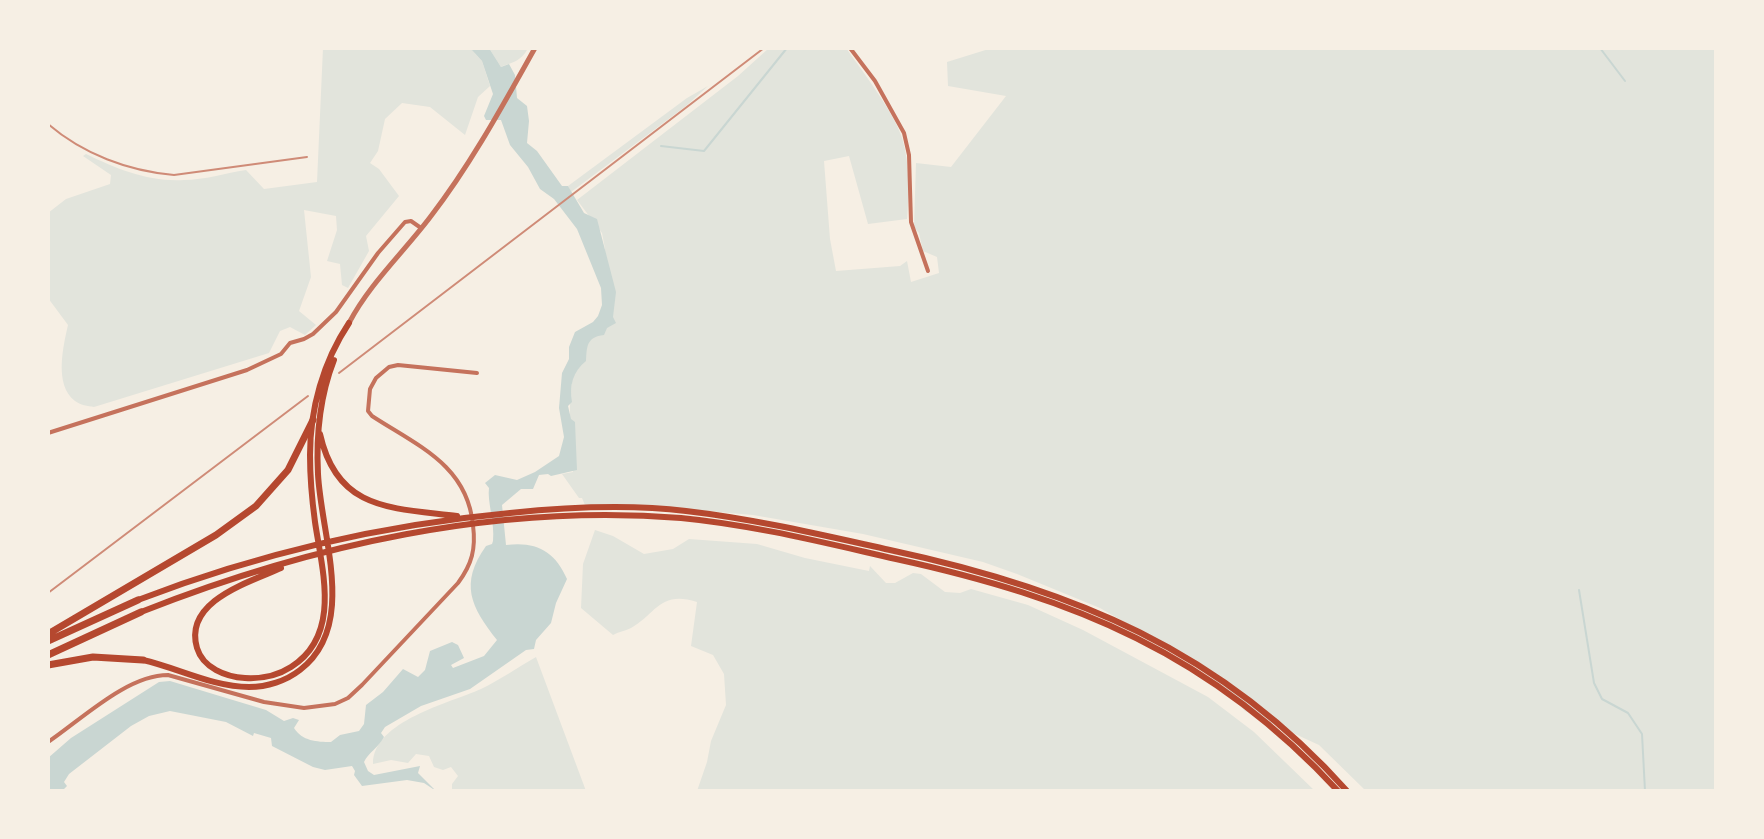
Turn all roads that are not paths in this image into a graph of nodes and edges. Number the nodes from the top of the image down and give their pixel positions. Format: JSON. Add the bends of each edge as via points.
{"nodes":[{"id":1,"x":535,"y":48,"type":"edge"},
{"id":2,"x":850,"y":48,"type":"edge"},
{"id":3,"x":422,"y":228,"type":"junction"},
{"id":4,"x":928,"y":271,"type":"dead end"},
{"id":5,"x":349,"y":323,"type":"joint"},
{"id":6,"x":477,"y":373,"type":"dead end"},
{"id":7,"x":316,"y":423,"type":"junction"},
{"id":8,"x":48,"y":433,"type":"edge"},
{"id":9,"x":467,"y":521,"type":"junction"},
{"id":10,"x":299,"y":559,"type":"junction"},
{"id":11,"x":326,"y":570,"type":"junction"},
{"id":12,"x":138,"y":600,"type":"joint"},
{"id":13,"x":141,"y":612,"type":"joint"},
{"id":14,"x":48,"y":634,"type":"edge"},
{"id":15,"x":48,"y":641,"type":"edge"},
{"id":16,"x":48,"y":655,"type":"edge"},
{"id":17,"x":143,"y":660,"type":"joint"},
{"id":18,"x":48,"y":665,"type":"edge"},
{"id":19,"x":48,"y":742,"type":"edge"},
{"id":20,"x":1338,"y":791,"type":"edge"},
{"id":21,"x":1347,"y":791,"type":"edge"}],
"edges":[{"from":1,"to":3,"type":"street"},
{"from":2,"to":4,"type":"street","via":[[904,133],[911,222]]},
{"from":3,"to":5,"type":"street"},
{"from":3,"to":8,"type":"street","via":[[405,222],[336,312],[281,354],[247,370]]},
{"from":5,"to":7,"type":"main road","via":[[327,366]]},
{"from":6,"to":19,"type":"street","via":[[398,365],[383,370],[370,389],[372,416],[457,476],[471,506],[475,542],[468,570],[458,583],[348,698],[304,708],[156,675],[128,686]]},
{"from":7,"to":9,"type":"main road","via":[[331,467],[355,495]]},
{"from":7,"to":11,"type":"main road","via":[[310,457]]},
{"from":7,"to":14,"type":"highway","via":[[288,470],[256,506]]},
{"from":9,"to":10,"type":"main road"},
{"from":9,"to":12,"type":"main road","via":[[402,526],[297,547]]},
{"from":9,"to":20,"type":"main road","via":[[606,515],[763,529],[923,565],[1047,601],[1145,641],[1213,682],[1272,727]]},
{"from":9,"to":21,"type":"main road","via":[[541,510],[683,510],[925,557],[1048,593],[1123,622],[1218,677],[1300,741]]},
{"from":10,"to":11,"type":"main road","via":[[206,609],[195,637],[206,663],[221,673],[248,678],[295,665],[323,623]]},
{"from":10,"to":13,"type":"main road"},
{"from":11,"to":17,"type":"main road","via":[[333,604],[327,636],[310,662],[286,679],[258,687],[230,685]]},
{"from":12,"to":15,"type":"highway"},
{"from":13,"to":16,"type":"highway"},
{"from":17,"to":18,"type":"highway","via":[[93,657]]}]}
